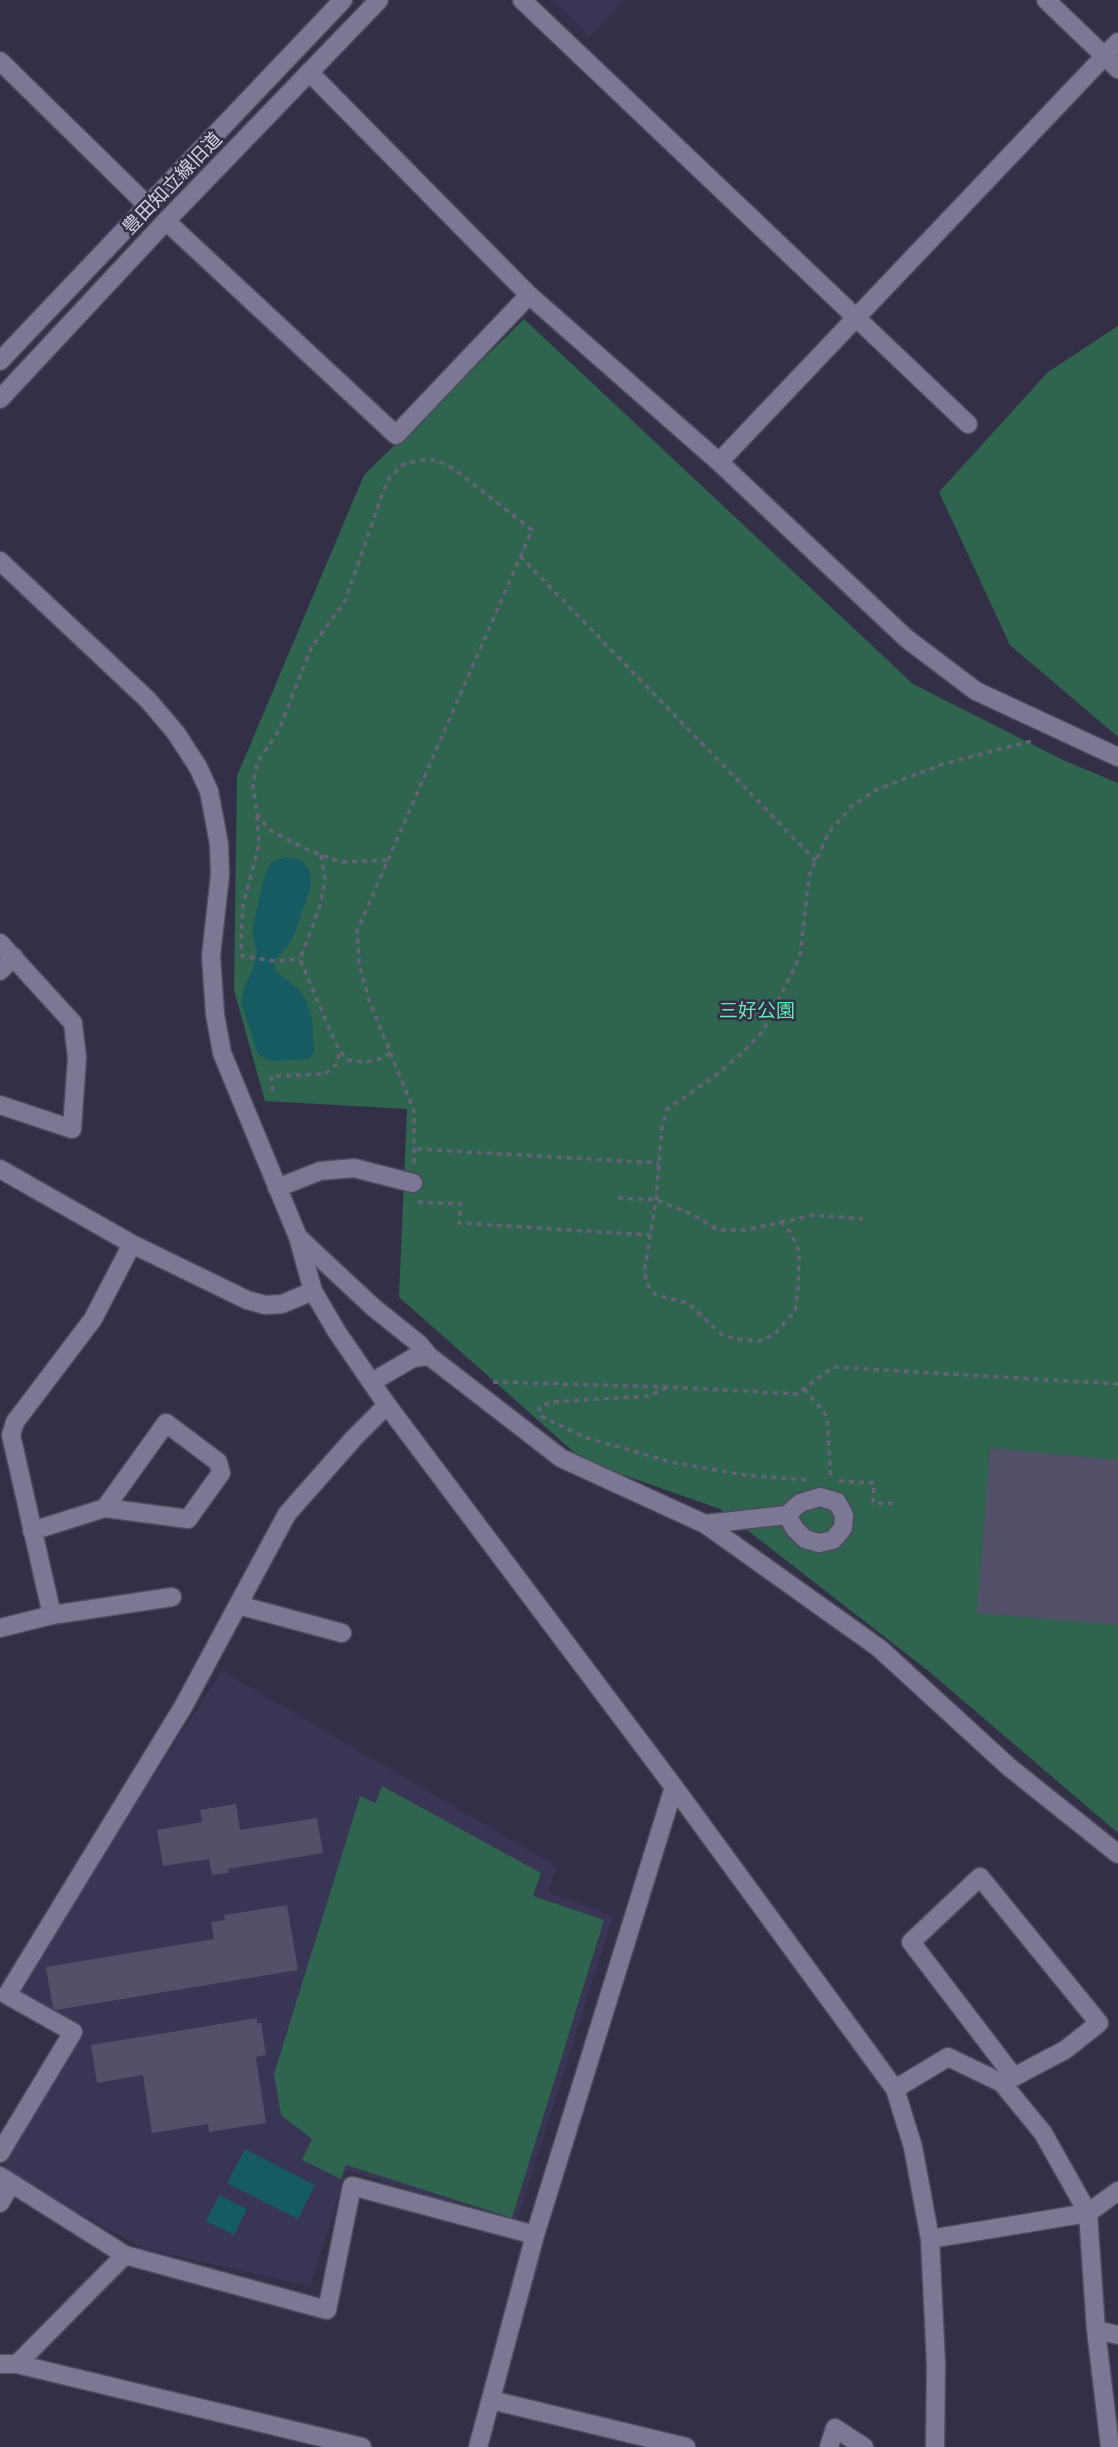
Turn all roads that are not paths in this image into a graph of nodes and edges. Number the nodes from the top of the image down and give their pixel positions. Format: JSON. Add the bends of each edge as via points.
{"nodes":[{"id":1,"x":343,"y":0,"type":"edge"},
{"id":2,"x":379,"y":0,"type":"edge"},
{"id":3,"x":522,"y":0,"type":"edge"},
{"id":4,"x":1046,"y":0,"type":"edge"},
{"id":5,"x":1118,"y":42,"type":"edge"},
{"id":6,"x":1104,"y":56,"type":"junction"},
{"id":7,"x":0,"y":61,"type":"edge"},
{"id":8,"x":1118,"y":69,"type":"edge"},
{"id":9,"x":309,"y":72,"type":"junction"},
{"id":10,"x":148,"y":206,"type":"junction"},
{"id":11,"x":166,"y":221,"type":"junction"},
{"id":12,"x":529,"y":295,"type":"junction"},
{"id":13,"x":856,"y":317,"type":"junction"},
{"id":14,"x":0,"y":361,"type":"edge"},
{"id":15,"x":0,"y":400,"type":"edge"},
{"id":16,"x":968,"y":425,"type":"dead end"},
{"id":17,"x":719,"y":462,"type":"junction"},
{"id":18,"x":0,"y":561,"type":"edge"},
{"id":19,"x":1118,"y":757,"type":"edge"},
{"id":20,"x":0,"y":943,"type":"edge"},
{"id":21,"x":14,"y":957,"type":"junction"},
{"id":22,"x":0,"y":971,"type":"edge"},
{"id":23,"x":0,"y":1105,"type":"edge"},
{"id":24,"x":0,"y":1169,"type":"edge"},
{"id":25,"x":413,"y":1183,"type":"road end"},
{"id":26,"x":277,"y":1188,"type":"junction"},
{"id":27,"x":298,"y":1237,"type":"junction"},
{"id":28,"x":132,"y":1244,"type":"junction"},
{"id":29,"x":313,"y":1291,"type":"junction"},
{"id":30,"x":429,"y":1356,"type":"junction"},
{"id":31,"x":372,"y":1382,"type":"junction"},
{"id":32,"x":387,"y":1405,"type":"junction"},
{"id":33,"x":105,"y":1508,"type":"junction"},
{"id":34,"x":787,"y":1515,"type":"dead end"},
{"id":35,"x":705,"y":1524,"type":"junction"},
{"id":36,"x":32,"y":1531,"type":"junction"},
{"id":37,"x":172,"y":1597,"type":"dead end"},
{"id":38,"x":238,"y":1605,"type":"junction"},
{"id":39,"x":52,"y":1615,"type":"junction"},
{"id":40,"x":0,"y":1628,"type":"edge"},
{"id":41,"x":342,"y":1633,"type":"dead end"},
{"id":42,"x":674,"y":1787,"type":"junction"},
{"id":43,"x":1118,"y":1854,"type":"edge"},
{"id":44,"x":1008,"y":2080,"type":"junction"},
{"id":45,"x":895,"y":2089,"type":"junction"},
{"id":46,"x":0,"y":2153,"type":"edge"},
{"id":47,"x":6,"y":2180,"type":"edge"},
{"id":48,"x":1118,"y":2191,"type":"edge"},
{"id":49,"x":0,"y":2203,"type":"edge"},
{"id":50,"x":1088,"y":2213,"type":"junction"},
{"id":51,"x":535,"y":2235,"type":"junction"},
{"id":52,"x":930,"y":2239,"type":"junction"},
{"id":53,"x":125,"y":2255,"type":"junction"},
{"id":54,"x":1096,"y":2330,"type":"junction"},
{"id":55,"x":1118,"y":2335,"type":"edge"},
{"id":56,"x":9,"y":2364,"type":"edge"},
{"id":57,"x":491,"y":2400,"type":"junction"},
{"id":58,"x":362,"y":2447,"type":"edge"},
{"id":59,"x":478,"y":2447,"type":"edge"},
{"id":60,"x":686,"y":2447,"type":"edge"},
{"id":61,"x":829,"y":2447,"type":"edge"},
{"id":62,"x":864,"y":2447,"type":"edge"},
{"id":63,"x":935,"y":2447,"type":"edge"},
{"id":64,"x":1110,"y":2447,"type":"edge"}],
"edges":[{"from":1,"to":10,"type":"street","name":"豊田知立線旧道"},
{"from":2,"to":9,"type":"street","name":"豊田知立線旧道"},
{"from":3,"to":13,"type":"street"},
{"from":4,"to":6,"type":"street"},
{"from":5,"to":6,"type":"street"},
{"from":6,"to":8,"type":"street"},
{"from":6,"to":13,"type":"street"},
{"from":7,"to":10,"type":"street"},
{"from":9,"to":11,"type":"street","name":"豊田知立線旧道"},
{"from":9,"to":12,"type":"street"},
{"from":10,"to":14,"type":"street","name":"豊田知立線旧道"},
{"from":11,"to":12,"type":"street","via":[[396,435]]},
{"from":11,"to":15,"type":"street","name":"豊田知立線旧道"},
{"from":12,"to":17,"type":"street"},
{"from":13,"to":16,"type":"street"},
{"from":13,"to":17,"type":"street"},
{"from":17,"to":19,"type":"street","via":[[941,667],[976,691]]},
{"from":18,"to":26,"type":"street","via":[[148,700],[176,733],[209,791],[220,857],[211,956],[215,1014],[222,1053]]},
{"from":20,"to":21,"type":"street"},
{"from":21,"to":22,"type":"street"},
{"from":21,"to":23,"type":"street","via":[[73,1023],[77,1058],[72,1129]]},
{"from":24,"to":28,"type":"street"},
{"from":25,"to":26,"type":"street","via":[[354,1168],[320,1171]]},
{"from":26,"to":27,"type":"street"},
{"from":27,"to":29,"type":"street"},
{"from":27,"to":30,"type":"street"},
{"from":28,"to":29,"type":"street","via":[[265,1305],[282,1304]]},
{"from":28,"to":36,"type":"street","via":[[93,1320],[15,1422],[11,1435]]},
{"from":29,"to":31,"type":"street"},
{"from":30,"to":31,"type":"street","via":[[413,1358]]},
{"from":30,"to":35,"type":"street","via":[[561,1458]]},
{"from":31,"to":32,"type":"street"},
{"from":32,"to":38,"type":"street","via":[[287,1514]]},
{"from":32,"to":42,"type":"street"},
{"from":33,"to":33,"type":"street","via":[[188,1519],[221,1473],[218,1462],[166,1423]]},
{"from":33,"to":36,"type":"street"},
{"from":34,"to":35,"type":"street"},
{"from":35,"to":43,"type":"street","via":[[879,1648],[1009,1767]]},
{"from":36,"to":39,"type":"street"},
{"from":37,"to":39,"type":"street"},
{"from":38,"to":41,"type":"street"},
{"from":38,"to":46,"type":"street","via":[[183,1707],[7,1994],[73,2032]]},
{"from":39,"to":40,"type":"street"},
{"from":42,"to":45,"type":"street"},
{"from":42,"to":51,"type":"street"},
{"from":44,"to":44,"type":"street","via":[[1065,2050],[1099,2023],[980,1877],[911,1942]]},
{"from":44,"to":45,"type":"street","via":[[948,2057]]},
{"from":44,"to":50,"type":"street"},
{"from":45,"to":52,"type":"street","via":[[913,2147]]},
{"from":47,"to":49,"type":"street"},
{"from":47,"to":53,"type":"street"},
{"from":48,"to":50,"type":"street"},
{"from":50,"to":52,"type":"street"},
{"from":50,"to":54,"type":"street"},
{"from":51,"to":53,"type":"street","via":[[352,2186],[327,2310]]},
{"from":51,"to":57,"type":"street"},
{"from":52,"to":63,"type":"street"},
{"from":53,"to":56,"type":"street"},
{"from":54,"to":55,"type":"street"},
{"from":54,"to":64,"type":"street"},
{"from":56,"to":58,"type":"street"},
{"from":57,"to":59,"type":"street"},
{"from":57,"to":60,"type":"street"},
{"from":61,"to":62,"type":"street","via":[[835,2428]]}]}
